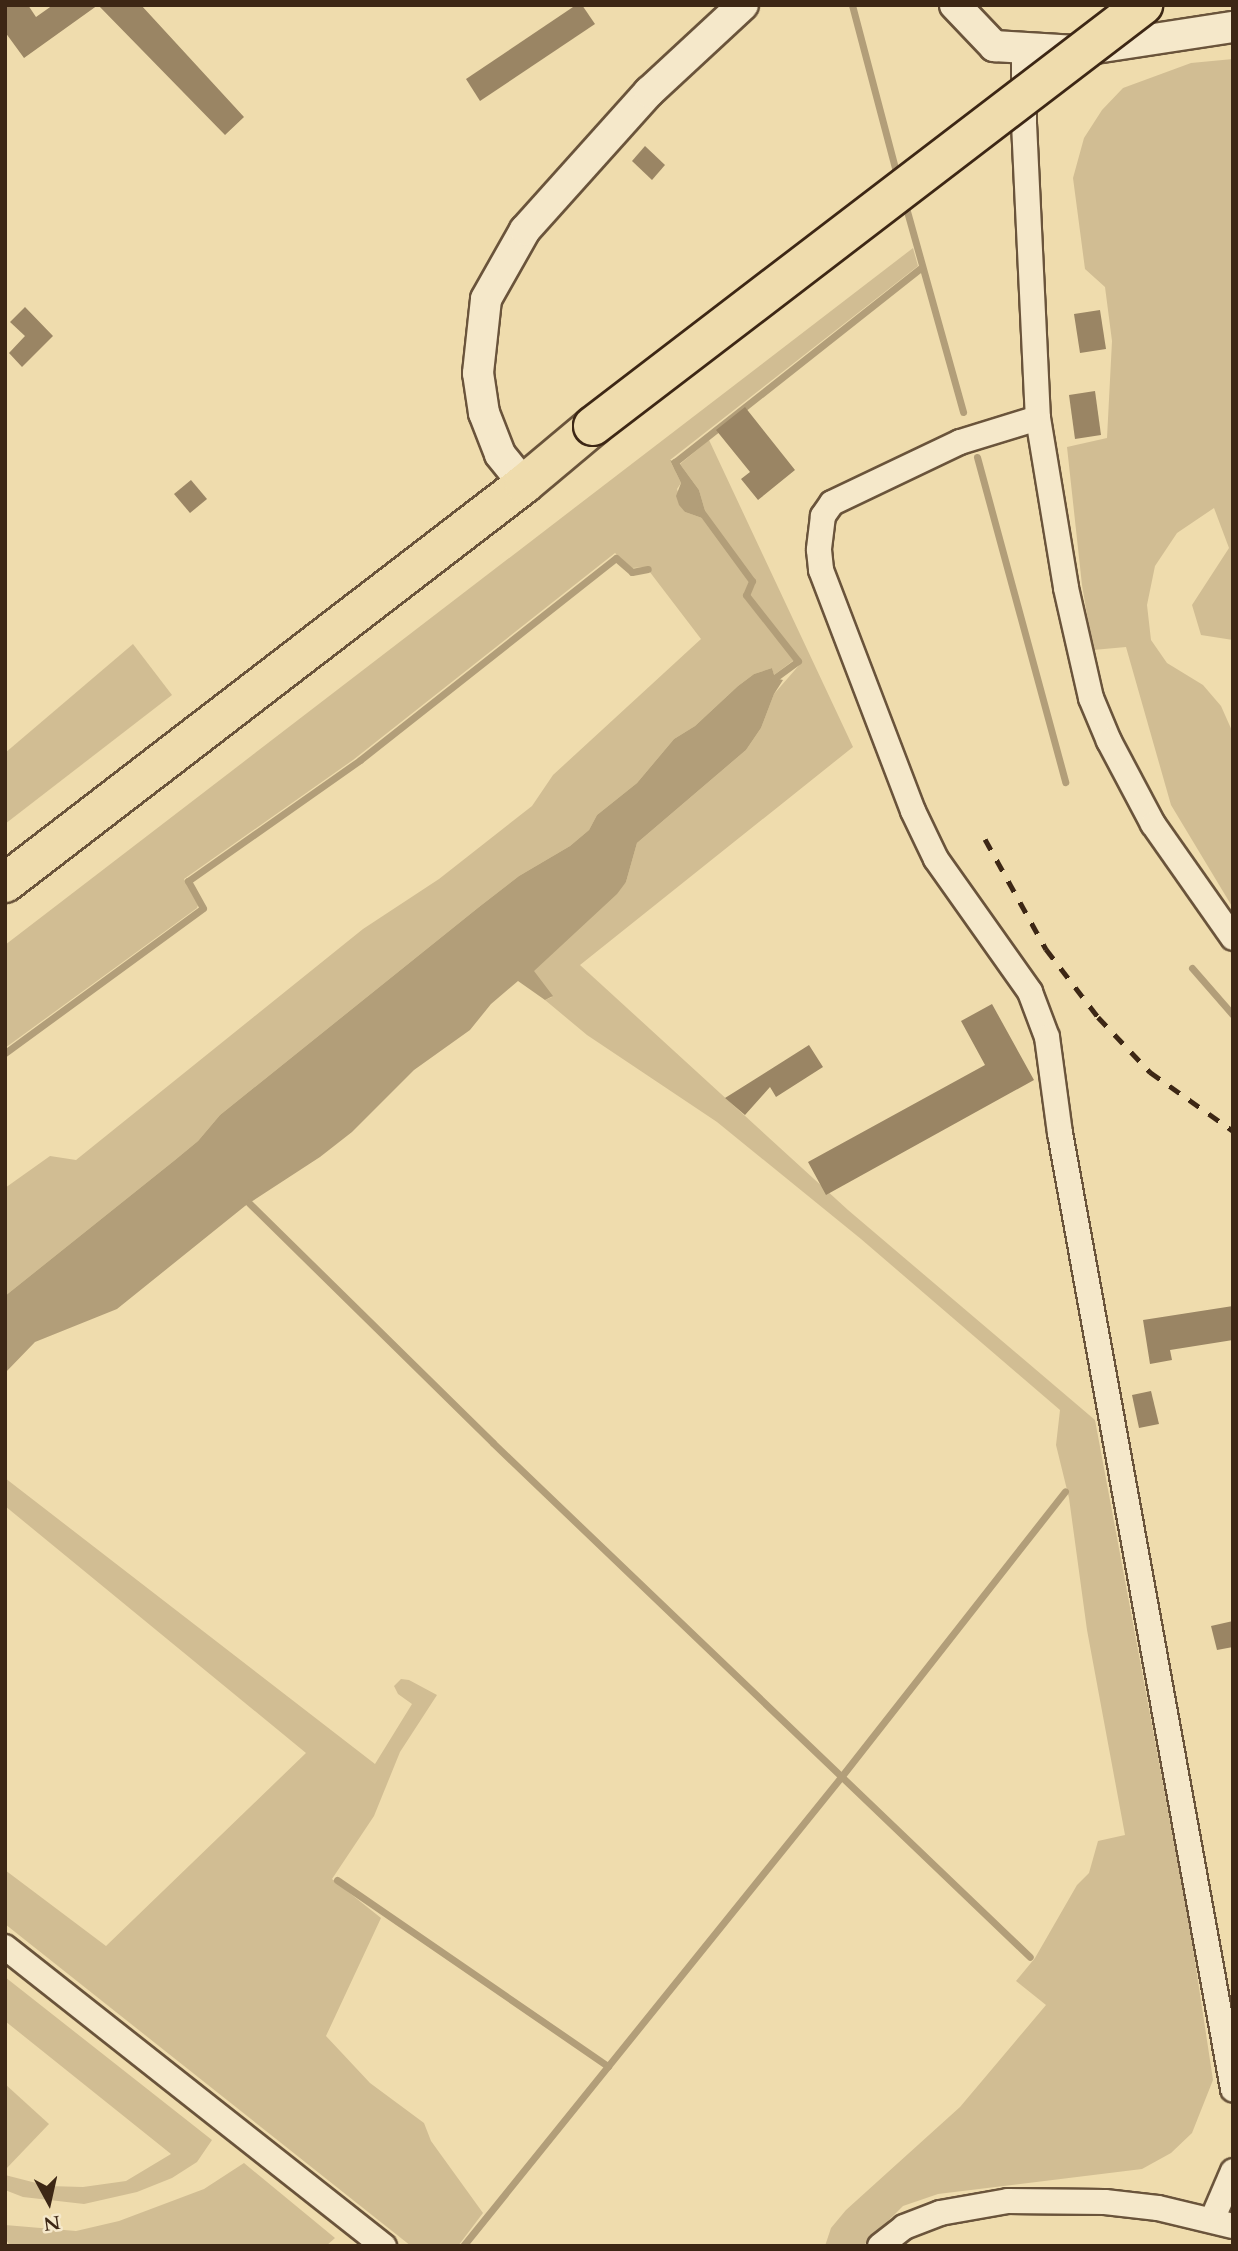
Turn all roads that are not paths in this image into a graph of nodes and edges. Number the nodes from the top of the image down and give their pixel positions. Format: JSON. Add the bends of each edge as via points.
{"nodes":[{"id":1,"x":743,"y":5,"type":"edge"},
{"id":2,"x":955,"y":5,"type":"edge"},
{"id":3,"x":1143,"y":5,"type":"edge"},
{"id":4,"x":1233,"y":27,"type":"edge"},
{"id":5,"x":1024,"y":48,"type":"junction"},
{"id":6,"x":1038,"y":418,"type":"junction"},
{"id":7,"x":524,"y":484,"type":"junction"},
{"id":8,"x":5,"y":883,"type":"edge"},
{"id":9,"x":1233,"y":938,"type":"edge"},
{"id":10,"x":5,"y":1947,"type":"edge"},
{"id":11,"x":1233,"y":2089,"type":"edge"},
{"id":12,"x":1233,"y":2171,"type":"edge"},
{"id":13,"x":1223,"y":2223,"type":"edge"},
{"id":14,"x":384,"y":2246,"type":"edge"},
{"id":15,"x":880,"y":2246,"type":"edge"}],
"edges":[{"from":1,"to":7,"type":"street","via":[[649,92],[525,230],[486,299],[478,373],[484,413],[500,454]]},
{"from":2,"to":5,"type":"street","via":[[994,46]]},
{"from":3,"to":7,"type":"highway","bridge":true,"via":[[593,426]]},
{"from":4,"to":5,"type":"street","via":[[1076,51]]},
{"from":5,"to":6,"type":"street"},
{"from":6,"to":9,"type":"street","via":[[1066,588],[1091,698],[1153,824]]},
{"from":6,"to":11,"type":"street","via":[[960,442],[832,503],[823,516],[821,570],[913,811],[936,859],[1030,992],[1047,1037],[1060,1133]]},
{"from":7,"to":8,"type":"highway"},
{"from":10,"to":14,"type":"street"},
{"from":12,"to":13,"type":"street"},
{"from":13,"to":15,"type":"street","via":[[1158,2208],[1008,2201],[940,2213],[904,2227]]}]}
